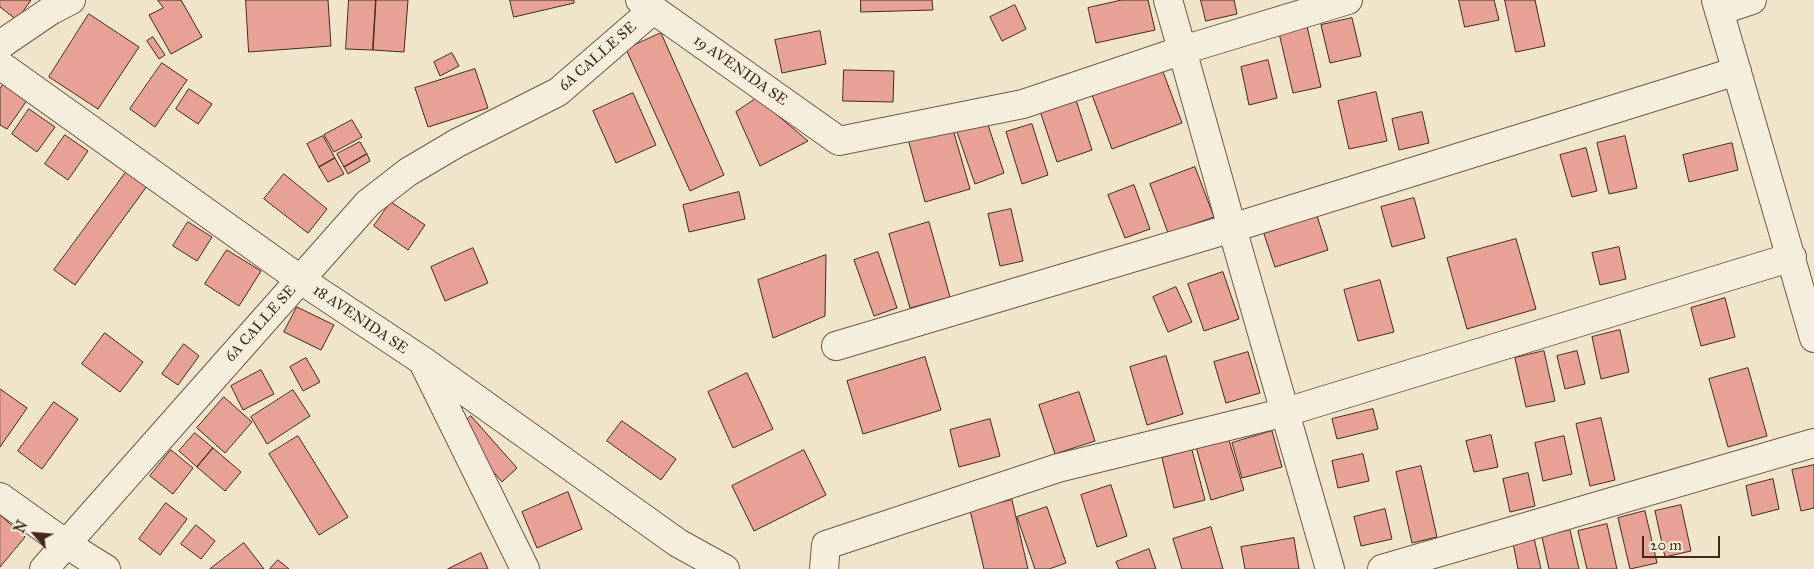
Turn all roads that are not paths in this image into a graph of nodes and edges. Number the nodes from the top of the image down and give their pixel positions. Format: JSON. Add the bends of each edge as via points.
{"nodes":[{"id":1,"x":71,"y":0,"type":"edge"},
{"id":2,"x":1168,"y":0,"type":"edge"},
{"id":3,"x":1348,"y":0,"type":"edge"},
{"id":4,"x":1752,"y":0,"type":"edge"},
{"id":5,"x":647,"y":5,"type":"edge"},
{"id":6,"x":1718,"y":6,"type":"edge"},
{"id":7,"x":0,"y":46,"type":"edge"},
{"id":8,"x":1183,"y":50,"type":"junction"},
{"id":9,"x":0,"y":64,"type":"edge"},
{"id":10,"x":1737,"y":71,"type":"junction"},
{"id":11,"x":1232,"y":228,"type":"junction"},
{"id":12,"x":1792,"y":257,"type":"junction"},
{"id":13,"x":301,"y":280,"type":"junction"},
{"id":14,"x":1814,"y":338,"type":"edge"},
{"id":15,"x":836,"y":346,"type":"dead end"},
{"id":16,"x":423,"y":361,"type":"junction"},
{"id":17,"x":1286,"y":412,"type":"junction"},
{"id":18,"x":1814,"y":443,"type":"edge"},
{"id":19,"x":0,"y":497,"type":"edge"},
{"id":20,"x":66,"y":544,"type":"junction"},
{"id":21,"x":44,"y":569,"type":"edge"},
{"id":22,"x":106,"y":569,"type":"edge"},
{"id":23,"x":525,"y":569,"type":"edge"},
{"id":24,"x":725,"y":569,"type":"edge"},
{"id":25,"x":824,"y":569,"type":"edge"},
{"id":26,"x":1330,"y":569,"type":"edge"},
{"id":27,"x":1382,"y":569,"type":"edge"}],
"edges":[{"from":1,"to":7,"type":"street"},
{"from":2,"to":8,"type":"street"},
{"from":3,"to":8,"type":"street"},
{"from":4,"to":6,"type":"street"},
{"from":5,"to":8,"type":"street","name":"19 AVENIDA SE","via":[[839,142],[1023,104]]},
{"from":5,"to":13,"type":"street","name":"6A CALLE SE","via":[[558,92],[457,143],[408,172],[368,203]]},
{"from":6,"to":10,"type":"street"},
{"from":8,"to":11,"type":"street"},
{"from":9,"to":13,"type":"street","name":"18 AVENIDA SE"},
{"from":10,"to":11,"type":"street"},
{"from":10,"to":12,"type":"street"},
{"from":11,"to":15,"type":"street"},
{"from":11,"to":17,"type":"street"},
{"from":12,"to":14,"type":"street"},
{"from":12,"to":17,"type":"street"},
{"from":13,"to":16,"type":"street","name":"18 AVENIDA SE"},
{"from":13,"to":20,"type":"street","name":"6A CALLE SE"},
{"from":16,"to":23,"type":"street"},
{"from":16,"to":24,"type":"street","name":"18 AVENIDA SE","via":[[678,543]]},
{"from":17,"to":25,"type":"street","via":[[1058,468],[826,545]]},
{"from":17,"to":26,"type":"street"},
{"from":18,"to":27,"type":"street"},
{"from":19,"to":20,"type":"street"},
{"from":20,"to":21,"type":"street","name":"6A CALLE SE"},
{"from":20,"to":22,"type":"street"}]}
